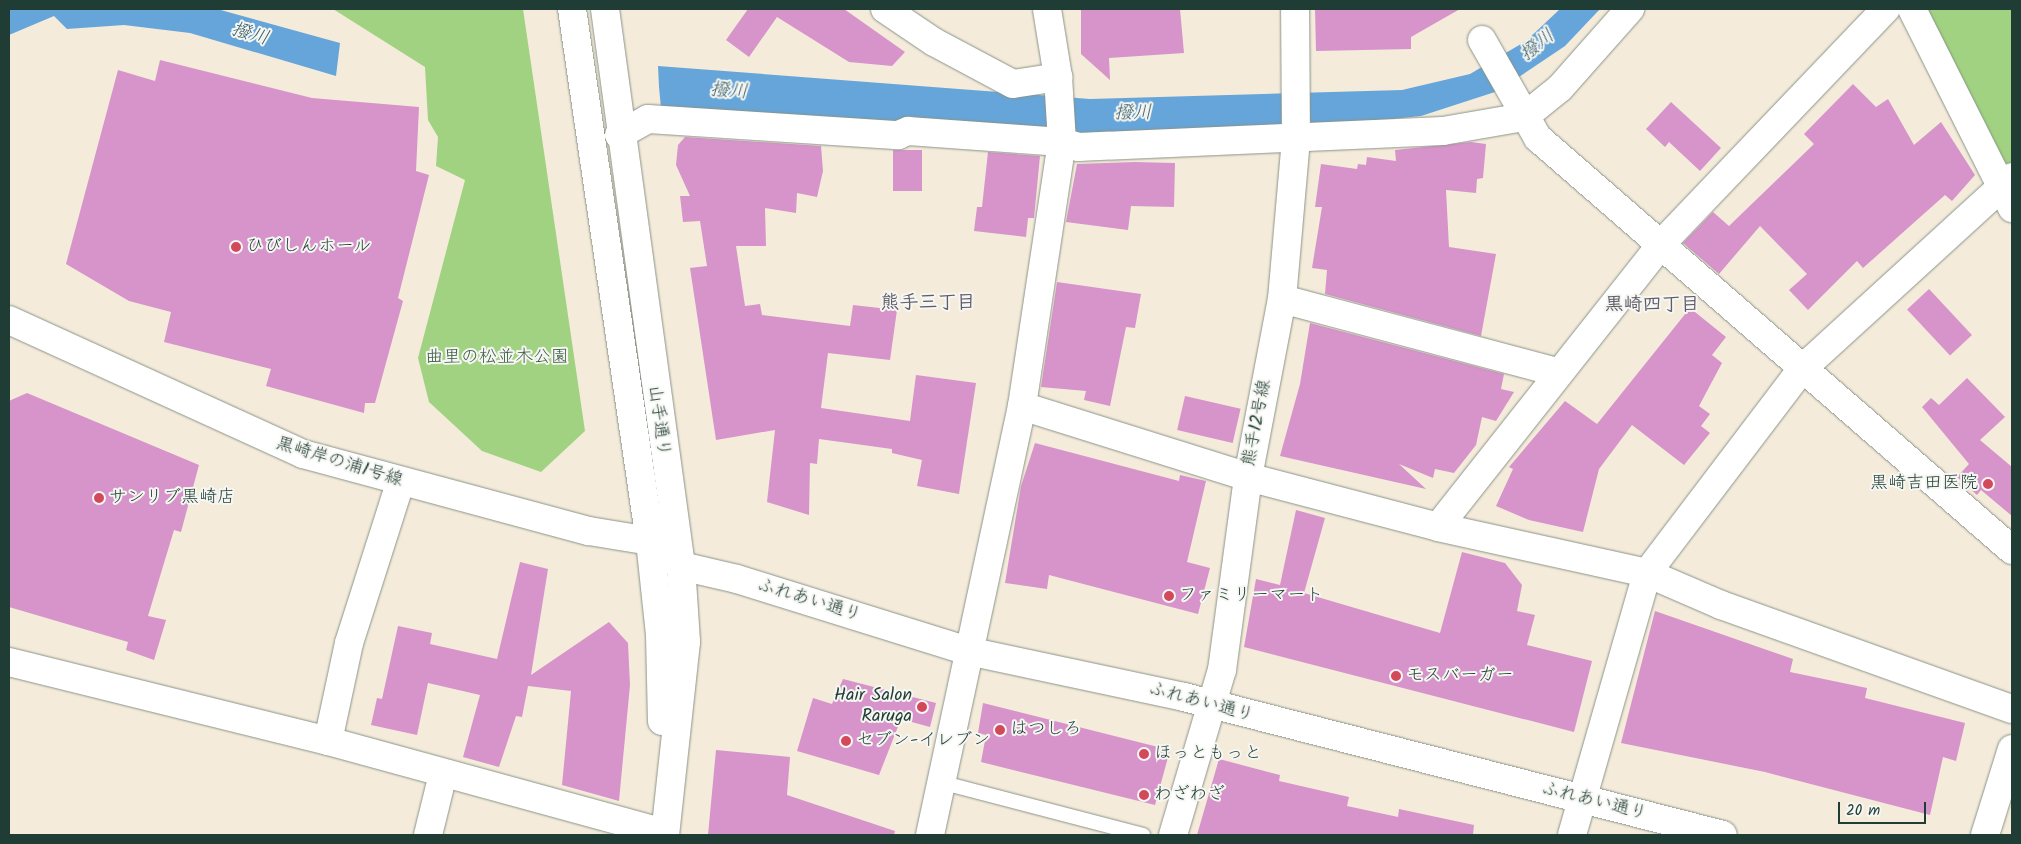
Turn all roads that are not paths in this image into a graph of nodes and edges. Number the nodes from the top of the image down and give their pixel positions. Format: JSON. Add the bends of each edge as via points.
{"nodes":[{"id":1,"x":572,"y":9,"type":"edge"},
{"id":2,"x":605,"y":9,"type":"edge"},
{"id":3,"x":885,"y":9,"type":"edge"},
{"id":4,"x":1047,"y":9,"type":"edge"},
{"id":5,"x":1296,"y":9,"type":"edge"},
{"id":6,"x":1630,"y":9,"type":"edge"},
{"id":7,"x":1886,"y":9,"type":"edge"},
{"id":8,"x":1912,"y":9,"type":"edge"},
{"id":9,"x":1486,"y":47,"type":"dead end"},
{"id":10,"x":1058,"y":77,"type":"junction"},
{"id":11,"x":1518,"y":106,"type":"junction"},
{"id":12,"x":619,"y":135,"type":"junction"},
{"id":13,"x":1296,"y":140,"type":"junction"},
{"id":14,"x":1062,"y":142,"type":"junction"},
{"id":15,"x":2008,"y":191,"type":"edge"},
{"id":16,"x":1663,"y":242,"type":"junction"},
{"id":17,"x":1282,"y":299,"type":"junction"},
{"id":18,"x":9,"y":320,"type":"edge"},
{"id":19,"x":1801,"y":370,"type":"junction"},
{"id":20,"x":1556,"y":372,"type":"junction"},
{"id":21,"x":1022,"y":406,"type":"junction"},
{"id":22,"x":1248,"y":477,"type":"junction"},
{"id":23,"x":400,"y":483,"type":"junction"},
{"id":24,"x":1438,"y":527,"type":"junction"},
{"id":25,"x":650,"y":541,"type":"junction"},
{"id":26,"x":2012,"y":550,"type":"edge"},
{"id":27,"x":680,"y":566,"type":"junction"},
{"id":28,"x":1646,"y":573,"type":"junction"},
{"id":29,"x":968,"y":651,"type":"junction"},
{"id":30,"x":12,"y":666,"type":"edge"},
{"id":31,"x":1213,"y":704,"type":"junction"},
{"id":32,"x":2012,"y":708,"type":"edge"},
{"id":33,"x":328,"y":741,"type":"junction"},
{"id":34,"x":2012,"y":749,"type":"edge"},
{"id":35,"x":443,"y":774,"type":"junction"},
{"id":36,"x":940,"y":782,"type":"junction"},
{"id":37,"x":1579,"y":798,"type":"junction"},
{"id":38,"x":665,"y":834,"type":"edge"},
{"id":39,"x":428,"y":835,"type":"edge"},
{"id":40,"x":930,"y":835,"type":"edge"},
{"id":41,"x":1143,"y":835,"type":"edge"},
{"id":42,"x":1173,"y":835,"type":"edge"},
{"id":43,"x":1572,"y":835,"type":"edge"},
{"id":44,"x":1723,"y":835,"type":"edge"},
{"id":45,"x":1985,"y":835,"type":"edge"}],
"edges":[{"from":1,"to":25,"type":"street","name":"山手通り"},
{"from":2,"to":12,"type":"street","name":"山手通り"},
{"from":3,"to":10,"type":"street","via":[[934,42],[1013,84]]},
{"from":4,"to":10,"type":"street"},
{"from":5,"to":13,"type":"street","name":"熊手12号線"},
{"from":6,"to":11,"type":"street","via":[[1560,88]]},
{"from":7,"to":16,"type":"street"},
{"from":8,"to":15,"type":"street"},
{"from":9,"to":11,"type":"street"},
{"from":10,"to":14,"type":"street"},
{"from":11,"to":13,"type":"street","via":[[1443,131]]},
{"from":11,"to":16,"type":"street","via":[[1538,138]]},
{"from":12,"to":14,"type":"street","via":[[648,119]]},
{"from":12,"to":27,"type":"street","name":"山手通り"},
{"from":13,"to":14,"type":"street","via":[[1078,147]]},
{"from":13,"to":17,"type":"street","name":"熊手12号線"},
{"from":14,"to":21,"type":"street"},
{"from":15,"to":19,"type":"street"},
{"from":16,"to":19,"type":"street"},
{"from":16,"to":20,"type":"street"},
{"from":17,"to":20,"type":"street"},
{"from":17,"to":22,"type":"street","name":"熊手12号線"},
{"from":18,"to":23,"type":"street","name":"黒崎岸の浦1号線","via":[[278,445]]},
{"from":19,"to":26,"type":"street"},
{"from":19,"to":28,"type":"street"},
{"from":20,"to":24,"type":"street"},
{"from":21,"to":22,"type":"street"},
{"from":21,"to":29,"type":"street"},
{"from":22,"to":24,"type":"street"},
{"from":22,"to":31,"type":"street","name":"熊手12号線","via":[[1222,670]]},
{"from":23,"to":25,"type":"street","name":"黒崎岸の浦1号線","via":[[589,531]]},
{"from":23,"to":33,"type":"street","via":[[349,643]]},
{"from":24,"to":28,"type":"street"},
{"from":25,"to":27,"type":"street"},
{"from":25,"to":38,"type":"street","name":"山手通り","via":[[660,635]]},
{"from":27,"to":29,"type":"street","name":"ふれあい通り","via":[[737,579]]},
{"from":27,"to":38,"type":"street","name":"山手通り","via":[[686,642]]},
{"from":28,"to":32,"type":"street","via":[[1720,605]]},
{"from":28,"to":37,"type":"street"},
{"from":29,"to":31,"type":"street","name":"ふれあい通り"},
{"from":29,"to":36,"type":"street"},
{"from":30,"to":33,"type":"street"},
{"from":31,"to":37,"type":"street","name":"ふれあい通り"},
{"from":31,"to":42,"type":"street","name":"熊手12号線"},
{"from":33,"to":35,"type":"street"},
{"from":34,"to":45,"type":"street"},
{"from":35,"to":38,"type":"street"},
{"from":35,"to":39,"type":"street"},
{"from":36,"to":40,"type":"street"},
{"from":36,"to":41,"type":"lane"},
{"from":37,"to":43,"type":"street"},
{"from":37,"to":44,"type":"street","name":"ふれあい通り"}]}
